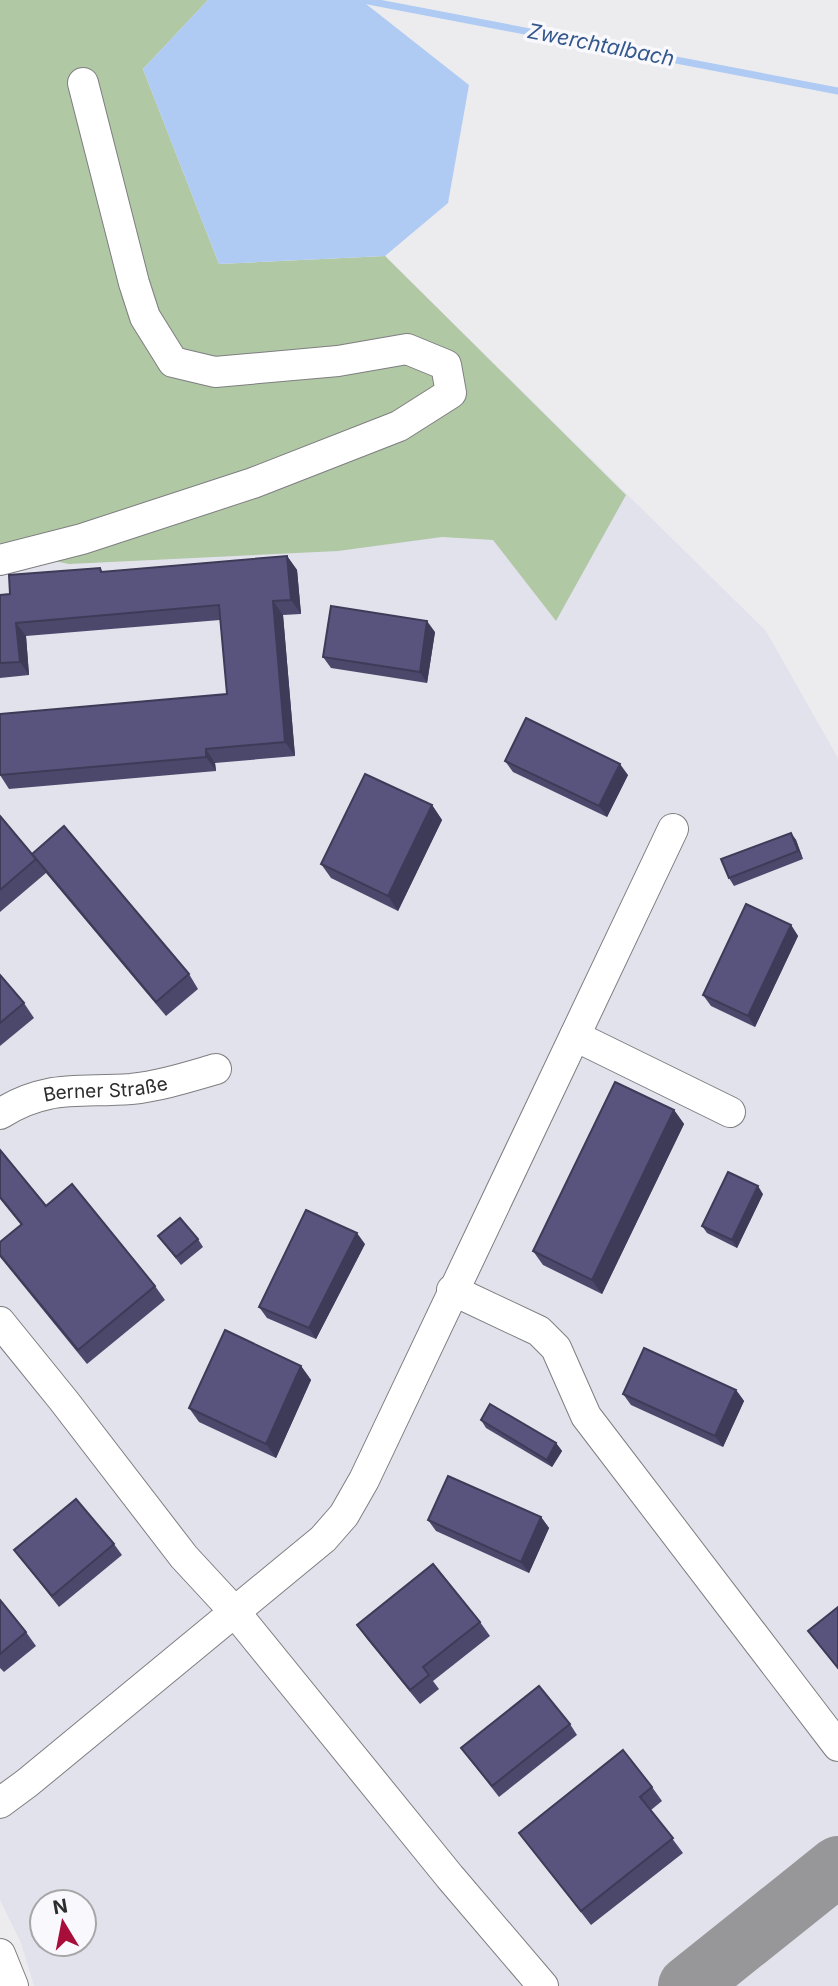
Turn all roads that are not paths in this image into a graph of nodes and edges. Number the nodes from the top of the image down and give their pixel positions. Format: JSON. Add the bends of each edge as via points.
{"nodes":[{"id":1,"x":83,"y":83,"type":"dead end"},
{"id":2,"x":0,"y":561,"type":"edge"},
{"id":3,"x":673,"y":829,"type":"dead end"},
{"id":4,"x":575,"y":1036,"type":"junction"},
{"id":5,"x":216,"y":1069,"type":"dead end"},
{"id":6,"x":730,"y":1112,"type":"dead end"},
{"id":7,"x":0,"y":1114,"type":"edge"},
{"id":8,"x":453,"y":1290,"type":"junction"},
{"id":9,"x":0,"y":1322,"type":"edge"},
{"id":10,"x":234,"y":1611,"type":"junction"},
{"id":11,"x":838,"y":1746,"type":"edge"},
{"id":12,"x":0,"y":1803,"type":"edge"},
{"id":13,"x":0,"y":1954,"type":"edge"},
{"id":14,"x":13,"y":1986,"type":"edge"},
{"id":15,"x":542,"y":1986,"type":"edge"}],
"edges":[{"from":1,"to":2,"type":"street","via":[[134,283],[145,317],[173,362],[215,372],[338,361],[407,349],[446,365],[451,393],[400,426],[253,483]]},
{"from":3,"to":4,"type":"street"},
{"from":4,"to":6,"type":"street"},
{"from":4,"to":8,"type":"street"},
{"from":5,"to":7,"type":"street","name":"Berner Straße","via":[[132,1089],[53,1092],[20,1101]]},
{"from":8,"to":10,"type":"street","via":[[344,1515],[323,1539]]},
{"from":8,"to":11,"type":"street","via":[[539,1331],[556,1348],[586,1416]]},
{"from":9,"to":10,"type":"street","via":[[184,1557]]},
{"from":10,"to":12,"type":"street"},
{"from":10,"to":15,"type":"street"},
{"from":13,"to":14,"type":"street"}]}
